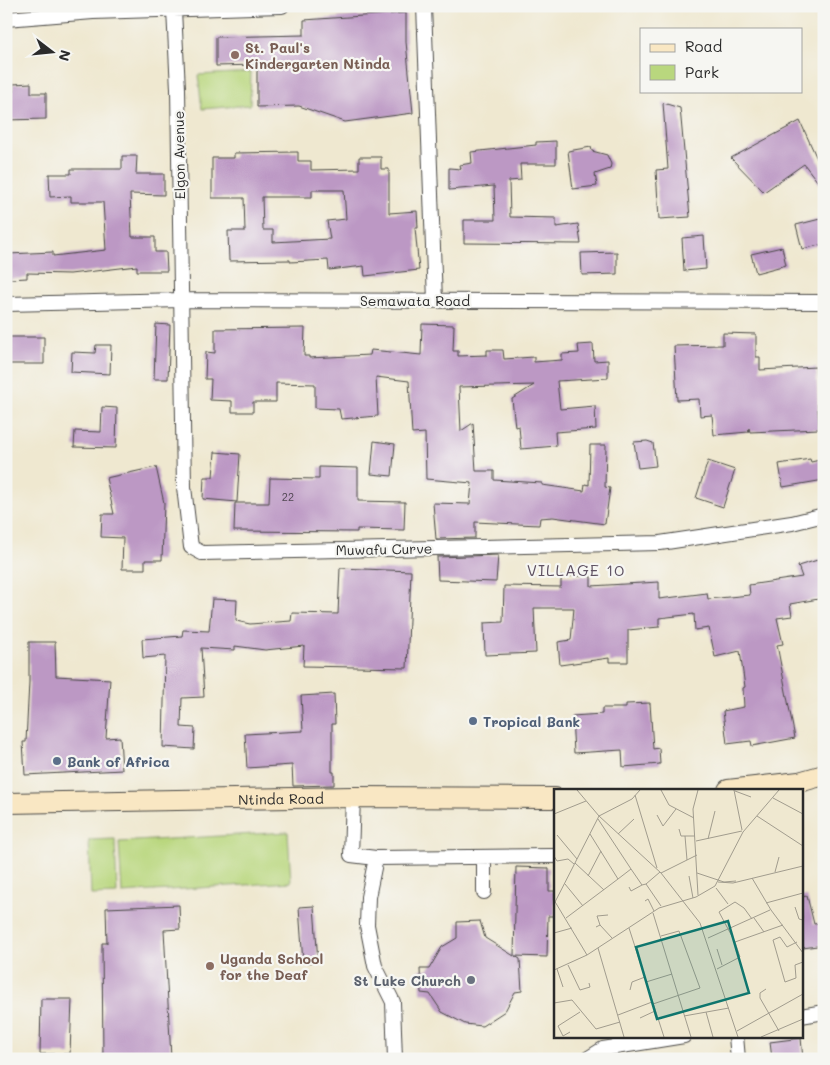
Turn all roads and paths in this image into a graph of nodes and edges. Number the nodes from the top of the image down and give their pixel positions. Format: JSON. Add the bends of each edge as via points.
{"nodes":[{"id":1,"x":282,"y":6,"type":"edge"},
{"id":2,"x":424,"y":6,"type":"edge"},
{"id":3,"x":201,"y":7,"type":"edge"},
{"id":4,"x":92,"y":9,"type":"edge"},
{"id":5,"x":174,"y":10,"type":"junction"},
{"id":6,"x":6,"y":19,"type":"edge"},
{"id":7,"x":182,"y":300,"type":"junction"},
{"id":8,"x":435,"y":300,"type":"junction"},
{"id":9,"x":824,"y":302,"type":"edge"},
{"id":10,"x":6,"y":304,"type":"edge"},
{"id":11,"x":824,"y":515,"type":"edge"},
{"id":12,"x":824,"y":775,"type":"edge"},
{"id":13,"x":737,"y":789,"type":"edge"},
{"id":14,"x":353,"y":797,"type":"junction"},
{"id":15,"x":554,"y":798,"type":"edge"},
{"id":16,"x":6,"y":803,"type":"edge"},
{"id":17,"x":554,"y":856,"type":"edge"},
{"id":18,"x":484,"y":857,"type":"junction"},
{"id":19,"x":376,"y":858,"type":"junction"},
{"id":20,"x":484,"y":892,"type":"dead end"},
{"id":21,"x":824,"y":1012,"type":"edge"},
{"id":22,"x":802,"y":1016,"type":"edge"},
{"id":23,"x":672,"y":1038,"type":"edge"},
{"id":24,"x":736,"y":1038,"type":"edge"},
{"id":25,"x":395,"y":1059,"type":"edge"},
{"id":26,"x":587,"y":1059,"type":"edge"},
{"id":27,"x":738,"y":1059,"type":"edge"}],
"edges":[{"from":1,"to":3,"type":"street"},
{"from":2,"to":8,"type":"street"},
{"from":3,"to":5,"type":"street"},
{"from":4,"to":5,"type":"street"},
{"from":4,"to":6,"type":"street"},
{"from":5,"to":7,"type":"street","name":"Elgon Avenue"},
{"from":7,"to":8,"type":"street","name":"Semawata Road"},
{"from":7,"to":10,"type":"street","name":"Semawata Road"},
{"from":7,"to":11,"type":"street","name":"Muwafu Curve","via":[[184,487],[191,547],[202,553],[660,543],[792,523]]},
{"from":8,"to":9,"type":"street","name":"Semawata Road"},
{"from":12,"to":13,"type":"main road","via":[[799,782]]},
{"from":14,"to":15,"type":"main road","name":"Ntinda Road"},
{"from":14,"to":16,"type":"main road","name":"Ntinda Road"},
{"from":14,"to":19,"type":"street","via":[[351,855]]},
{"from":17,"to":18,"type":"street"},
{"from":18,"to":19,"type":"street"},
{"from":18,"to":20,"type":"street"},
{"from":19,"to":25,"type":"street","via":[[368,897],[367,925],[375,966],[393,1002]]},
{"from":21,"to":22,"type":"street"},
{"from":23,"to":26,"type":"street","via":[[603,1049]]},
{"from":24,"to":27,"type":"street"}]}
